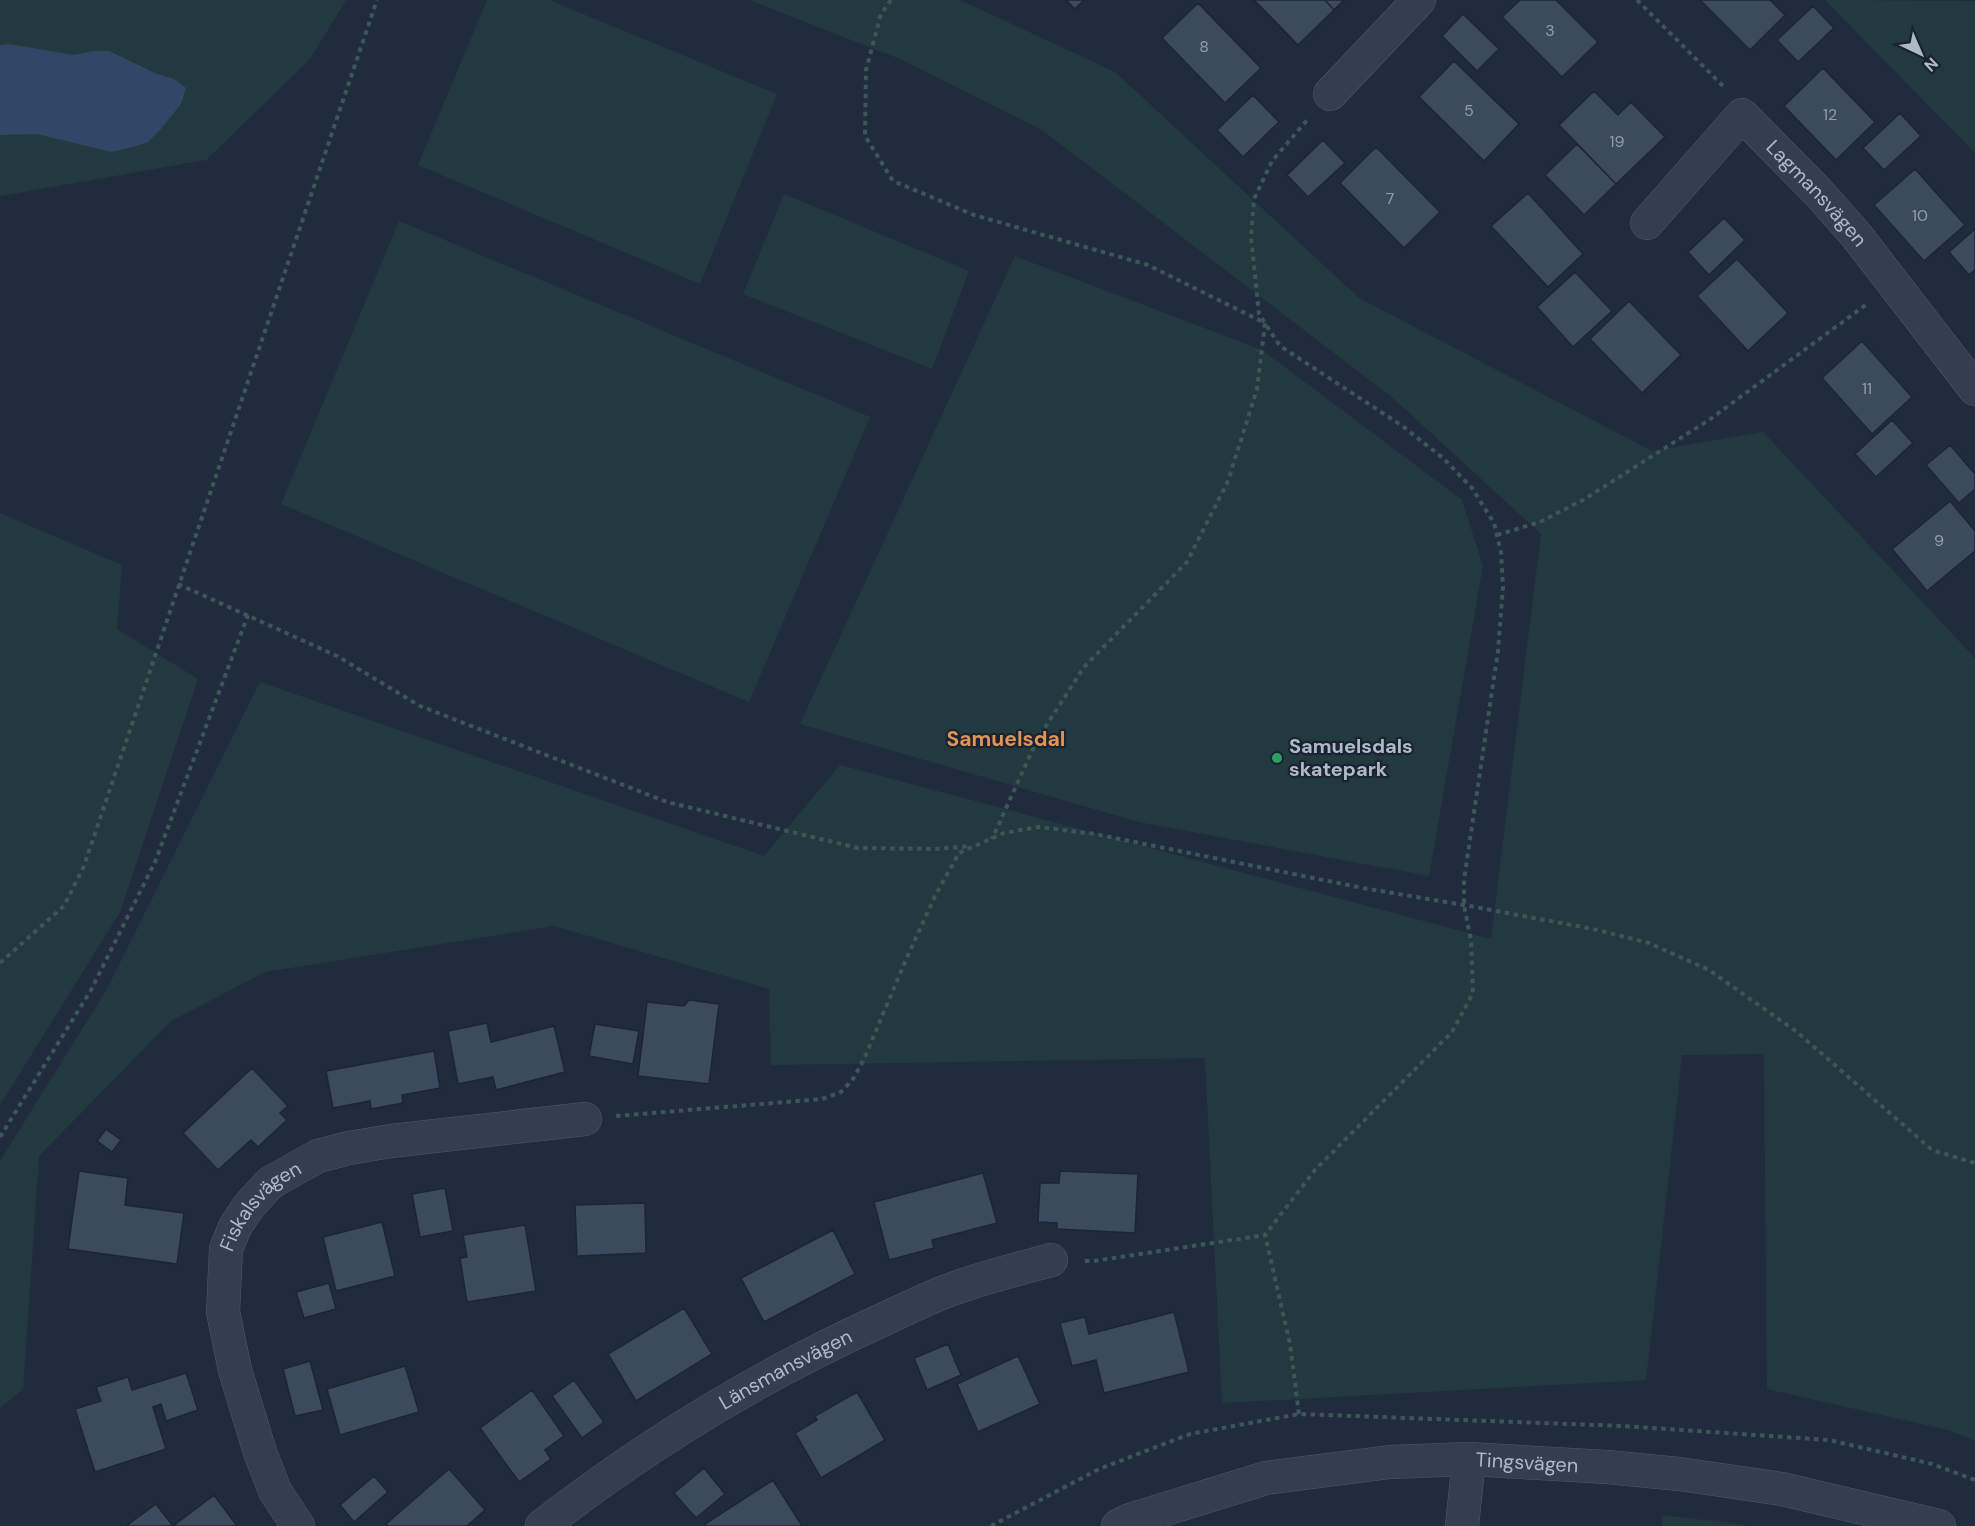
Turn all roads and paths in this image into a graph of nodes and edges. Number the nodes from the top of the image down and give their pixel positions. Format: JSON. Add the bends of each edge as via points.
{"nodes":[{"id":1,"x":377,"y":0,"type":"edge"},
{"id":2,"x":891,"y":0,"type":"edge"},
{"id":3,"x":1419,"y":0,"type":"edge"},
{"id":4,"x":1637,"y":0,"type":"edge"},
{"id":5,"x":1330,"y":94,"type":"joint"},
{"id":6,"x":1742,"y":115,"type":"junction"},
{"id":7,"x":1647,"y":223,"type":"dead end"},
{"id":8,"x":1894,"y":284,"type":"junction"},
{"id":9,"x":1265,"y":323,"type":"junction"},
{"id":10,"x":1975,"y":389,"type":"edge"},
{"id":11,"x":1497,"y":535,"type":"junction"},
{"id":12,"x":178,"y":584,"type":"junction"},
{"id":13,"x":248,"y":615,"type":"junction"},
{"id":14,"x":992,"y":838,"type":"junction"},
{"id":15,"x":976,"y":846,"type":"junction"},
{"id":16,"x":1464,"y":905,"type":"junction"},
{"id":17,"x":0,"y":963,"type":"edge"},
{"id":18,"x":585,"y":1119,"type":"joint"},
{"id":19,"x":0,"y":1137,"type":"edge"},
{"id":20,"x":1975,"y":1162,"type":"edge"},
{"id":21,"x":1265,"y":1235,"type":"junction"},
{"id":22,"x":1051,"y":1260,"type":"joint"},
{"id":23,"x":1299,"y":1414,"type":"dead end"},
{"id":24,"x":1468,"y":1459,"type":"junction"},
{"id":25,"x":298,"y":1526,"type":"edge"},
{"id":26,"x":542,"y":1526,"type":"edge"},
{"id":27,"x":1118,"y":1526,"type":"edge"},
{"id":28,"x":1462,"y":1526,"type":"edge"},
{"id":29,"x":1936,"y":1526,"type":"edge"}],
"edges":[{"from":1,"to":12,"type":"path"},
{"from":2,"to":9,"type":"path","via":[[880,14],[866,70],[865,136],[892,181],[974,214],[1148,265]]},
{"from":3,"to":5,"type":"street"},
{"from":4,"to":6,"type":"path","via":[[1737,100]]},
{"from":5,"to":9,"type":"path","via":[[1272,161],[1254,199],[1251,237],[1259,314]]},
{"from":6,"to":7,"type":"street"},
{"from":6,"to":8,"type":"street","name":"Lagmansvägen","via":[[1818,192]]},
{"from":8,"to":10,"type":"street","name":"Lagmansvägen"},
{"from":8,"to":11,"type":"path","via":[[1709,420],[1582,500],[1540,522]]},
{"from":9,"to":11,"type":"path","via":[[1280,346],[1401,425],[1443,459],[1472,489],[1494,523]]},
{"from":9,"to":14,"type":"path","via":[[1257,389],[1231,471],[1187,562],[1084,667],[1037,740]]},
{"from":11,"to":16,"type":"path","via":[[1502,552],[1503,587],[1498,651],[1464,880]]},
{"from":12,"to":13,"type":"path"},
{"from":12,"to":17,"type":"path","via":[[84,866],[64,906]]},
{"from":13,"to":15,"type":"path","via":[[337,656],[420,706],[667,802],[858,848]]},
{"from":13,"to":19,"type":"path","via":[[155,862],[91,990]]},
{"from":14,"to":15,"type":"path"},
{"from":14,"to":16,"type":"path","via":[[1039,827],[1095,834],[1328,882]]},
{"from":15,"to":18,"type":"path","via":[[959,853],[935,896],[864,1059],[841,1092],[822,1099]]},
{"from":16,"to":20,"type":"path","via":[[1649,943],[1709,970],[1797,1032],[1932,1150]]},
{"from":16,"to":21,"type":"path","via":[[1471,941],[1473,993],[1452,1032],[1315,1170]]},
{"from":18,"to":25,"type":"street","name":"Fiskalsvägen","via":[[348,1148],[318,1156],[270,1183],[248,1207],[226,1249],[223,1312],[235,1370],[260,1452],[275,1491]]},
{"from":21,"to":22,"type":"path","via":[[1094,1261]]},
{"from":21,"to":23,"type":"path","via":[[1290,1344]]},
{"from":22,"to":26,"type":"street","name":"Länsmansvägen","via":[[951,1289],[816,1350],[760,1380],[597,1483]]},
{"from":24,"to":27,"type":"street","name":"Tingsvägen","via":[[1390,1462],[1266,1478]]},
{"from":24,"to":28,"type":"street"},
{"from":24,"to":29,"type":"street","name":"Tingsvägen","via":[[1607,1467],[1736,1482],[1782,1489]]}]}
